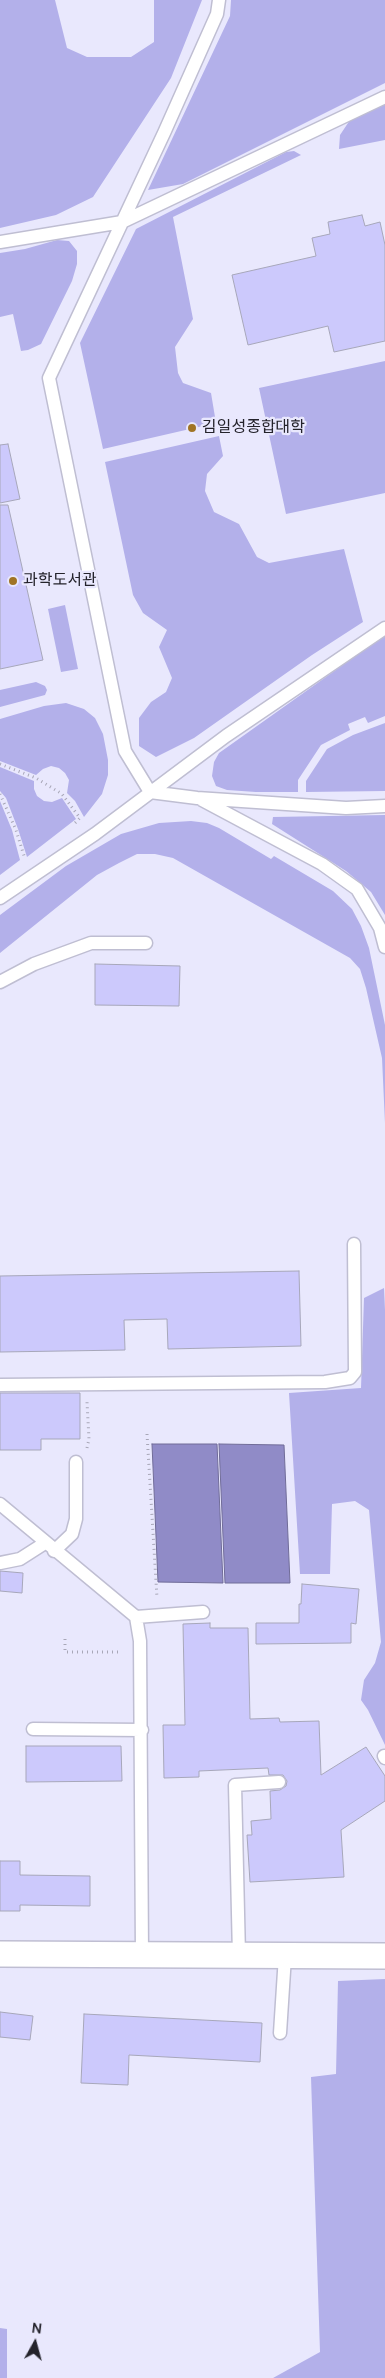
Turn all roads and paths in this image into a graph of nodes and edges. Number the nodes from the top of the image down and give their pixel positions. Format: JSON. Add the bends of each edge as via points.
{"nodes":[{"id":1,"x":219,"y":0,"type":"edge"},
{"id":2,"x":385,"y":97,"type":"edge"},
{"id":3,"x":122,"y":222,"type":"junction"},
{"id":4,"x":0,"y":242,"type":"edge"},
{"id":5,"x":385,"y":628,"type":"edge"},
{"id":6,"x":0,"y":764,"type":"edge"},
{"id":7,"x":150,"y":792,"type":"junction"},
{"id":8,"x":0,"y":794,"type":"edge"},
{"id":9,"x":197,"y":798,"type":"junction"},
{"id":10,"x":385,"y":806,"type":"edge"},
{"id":11,"x":80,"y":818,"type":"dead end"},
{"id":12,"x":26,"y":862,"type":"dead end"},
{"id":13,"x":0,"y":898,"type":"edge"},
{"id":14,"x":146,"y":943,"type":"dead end"},
{"id":15,"x":385,"y":947,"type":"edge"},
{"id":16,"x":0,"y":982,"type":"edge"},
{"id":17,"x":354,"y":1244,"type":"dead end"},
{"id":18,"x":86,"y":1384,"type":"junction"},
{"id":19,"x":0,"y":1385,"type":"edge"},
{"id":20,"x":148,"y":1434,"type":"dead end"},
{"id":21,"x":76,"y":1462,"type":"joint"},
{"id":22,"x":0,"y":1504,"type":"edge"},
{"id":23,"x":50,"y":1547,"type":"junction"},
{"id":24,"x":0,"y":1562,"type":"edge"},
{"id":25,"x":203,"y":1612,"type":"dead end"},
{"id":26,"x":158,"y":1616,"type":"junction"},
{"id":27,"x":136,"y":1618,"type":"junction"},
{"id":28,"x":65,"y":1639,"type":"dead end"},
{"id":29,"x":140,"y":1652,"type":"junction"},
{"id":30,"x":33,"y":1728,"type":"dead end"},
{"id":31,"x":142,"y":1730,"type":"junction"},
{"id":32,"x":279,"y":1782,"type":"dead end"},
{"id":33,"x":0,"y":1954,"type":"edge"},
{"id":34,"x":142,"y":1956,"type":"junction"},
{"id":35,"x":239,"y":1956,"type":"junction"},
{"id":36,"x":285,"y":1956,"type":"junction"},
{"id":37,"x":385,"y":1956,"type":"edge"},
{"id":38,"x":280,"y":2033,"type":"dead end"}],
"edges":[{"from":1,"to":3,"type":"lane","via":[[217,14]]},
{"from":2,"to":3,"type":"lane"},
{"from":3,"to":4,"type":"lane"},
{"from":3,"to":7,"type":"lane","via":[[49,378],[125,751]]},
{"from":5,"to":7,"type":"lane"},
{"from":6,"to":11,"type":"path","via":[[36,778],[62,794]]},
{"from":7,"to":9,"type":"lane"},
{"from":7,"to":13,"type":"lane","via":[[95,834]]},
{"from":8,"to":12,"type":"path"},
{"from":9,"to":10,"type":"lane","via":[[346,808]]},
{"from":9,"to":15,"type":"lane","via":[[322,864],[357,889],[380,928]]},
{"from":14,"to":16,"type":"lane","via":[[91,943],[34,964]]},
{"from":17,"to":18,"type":"lane","via":[[355,1372],[350,1378],[325,1382]]},
{"from":18,"to":19,"type":"lane"},
{"from":18,"to":21,"type":"path","via":[[88,1447]]},
{"from":20,"to":26,"type":"path"},
{"from":21,"to":23,"type":"lane","via":[[76,1519],[72,1534]]},
{"from":22,"to":23,"type":"lane"},
{"from":23,"to":24,"type":"lane","via":[[20,1559]]},
{"from":23,"to":27,"type":"lane"},
{"from":25,"to":26,"type":"lane"},
{"from":26,"to":27,"type":"lane"},
{"from":27,"to":29,"type":"lane"},
{"from":28,"to":29,"type":"path","via":[[65,1652]]},
{"from":29,"to":31,"type":"lane"},
{"from":30,"to":31,"type":"lane"},
{"from":31,"to":34,"type":"lane"},
{"from":32,"to":35,"type":"lane","via":[[234,1784]]},
{"from":33,"to":34,"type":"street"},
{"from":34,"to":35,"type":"street"},
{"from":35,"to":36,"type":"street"},
{"from":36,"to":37,"type":"street"},
{"from":36,"to":38,"type":"lane"}]}
